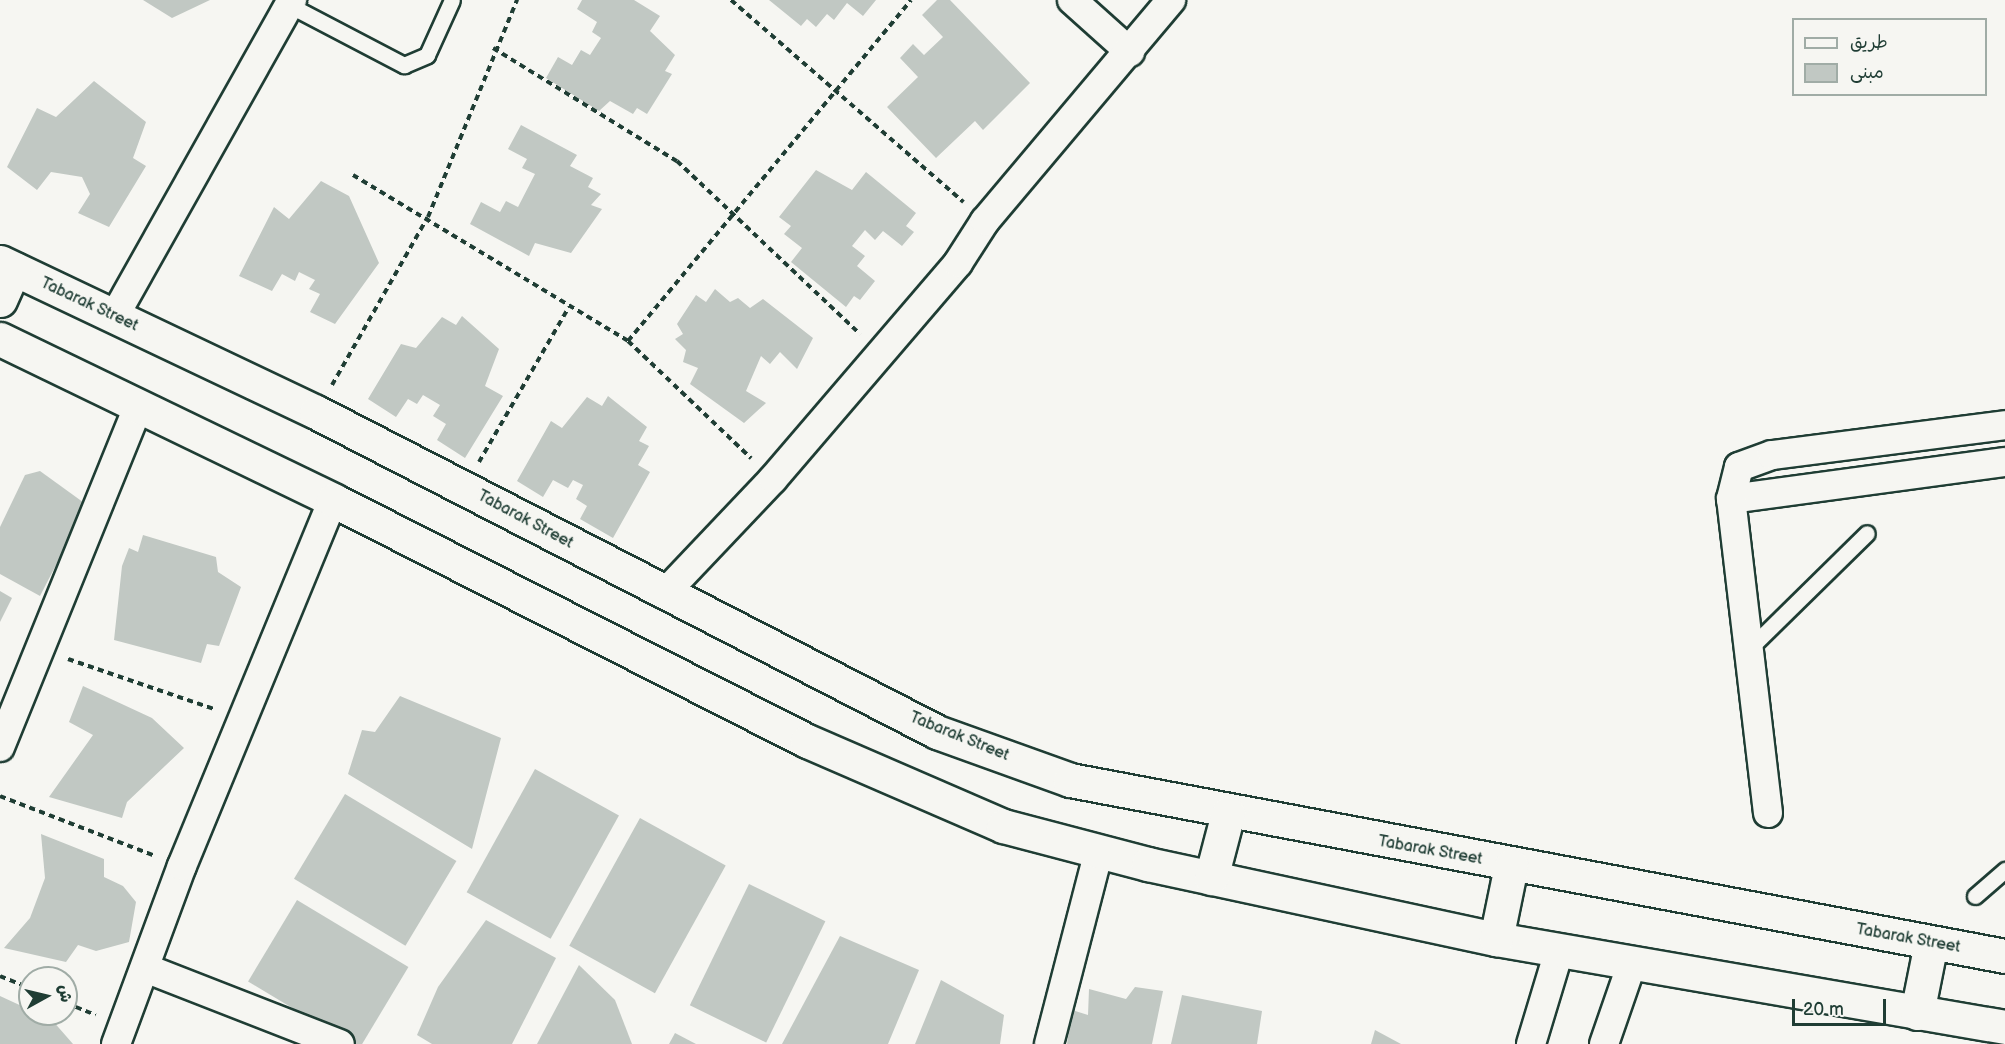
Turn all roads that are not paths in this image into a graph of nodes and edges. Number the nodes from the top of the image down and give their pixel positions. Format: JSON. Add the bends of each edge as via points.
{"nodes":[{"id":1,"x":452,"y":0,"type":"edge"},
{"id":2,"x":1072,"y":0,"type":"edge"},
{"id":3,"x":1171,"y":0,"type":"edge"},
{"id":4,"x":290,"y":3,"type":"edge"},
{"id":5,"x":1131,"y":52,"type":"junction"},
{"id":6,"x":7,"y":266,"type":"edge"},
{"id":7,"x":0,"y":300,"type":"edge"},
{"id":8,"x":114,"y":317,"type":"junction"},
{"id":9,"x":0,"y":339,"type":"edge"},
{"id":10,"x":137,"y":409,"type":"junction"},
{"id":11,"x":2005,"y":425,"type":"edge"},
{"id":12,"x":2005,"y":462,"type":"edge"},
{"id":13,"x":1731,"y":499,"type":"junction"},
{"id":14,"x":333,"y":500,"type":"junction"},
{"id":15,"x":1867,"y":533,"type":"dead end"},
{"id":16,"x":664,"y":594,"type":"junction"},
{"id":17,"x":1749,"y":649,"type":"junction"},
{"id":18,"x":0,"y":747,"type":"edge"},
{"id":19,"x":1228,"y":813,"type":"junction"},
{"id":20,"x":1768,"y":813,"type":"dead end"},
{"id":21,"x":1099,"y":850,"type":"junction"},
{"id":22,"x":1511,"y":866,"type":"junction"},
{"id":23,"x":2005,"y":870,"type":"edge"},
{"id":24,"x":1211,"y":878,"type":"junction"},
{"id":25,"x":1975,"y":896,"type":"dead end"},
{"id":26,"x":1496,"y":939,"type":"junction"},
{"id":27,"x":1931,"y":943,"type":"junction"},
{"id":28,"x":1559,"y":951,"type":"junction"},
{"id":29,"x":2005,"y":956,"type":"edge"},
{"id":30,"x":1632,"y":963,"type":"junction"},
{"id":31,"x":145,"y":968,"type":"junction"},
{"id":32,"x":1917,"y":1013,"type":"junction"},
{"id":33,"x":2005,"y":1027,"type":"edge"},
{"id":34,"x":116,"y":1044,"type":"edge"},
{"id":35,"x":340,"y":1044,"type":"edge"},
{"id":36,"x":1049,"y":1044,"type":"edge"},
{"id":37,"x":1530,"y":1044,"type":"edge"},
{"id":38,"x":1604,"y":1044,"type":"edge"}],
"edges":[{"from":1,"to":4,"type":"lane","via":[[427,55],[404,65]]},
{"from":2,"to":5,"type":"street"},
{"from":3,"to":5,"type":"street"},
{"from":4,"to":8,"type":"street"},
{"from":5,"to":16,"type":"street","via":[[985,221],[958,262],[773,479]]},
{"from":6,"to":7,"type":"street"},
{"from":6,"to":8,"type":"street","name":"Tabarak Street"},
{"from":8,"to":16,"type":"street","name":"Tabarak Street","via":[[316,412]]},
{"from":9,"to":10,"type":"street"},
{"from":10,"to":14,"type":"street"},
{"from":10,"to":18,"type":"street"},
{"from":11,"to":13,"type":"street","via":[[1753,458],[1738,467]]},
{"from":12,"to":13,"type":"street"},
{"from":13,"to":17,"type":"street"},
{"from":14,"to":21,"type":"street","via":[[807,741],[1004,826]]},
{"from":14,"to":31,"type":"street","via":[[182,866]]},
{"from":15,"to":17,"type":"lane"},
{"from":16,"to":19,"type":"street","name":"Tabarak Street","via":[[937,732],[1070,780]]},
{"from":17,"to":20,"type":"street"},
{"from":19,"to":22,"type":"street","name":"Tabarak Street"},
{"from":19,"to":24,"type":"street"},
{"from":21,"to":24,"type":"street"},
{"from":21,"to":36,"type":"street"},
{"from":22,"to":26,"type":"street"},
{"from":22,"to":27,"type":"street","name":"Tabarak Street"},
{"from":23,"to":25,"type":"lane"},
{"from":24,"to":26,"type":"street"},
{"from":26,"to":28,"type":"street"},
{"from":27,"to":29,"type":"street","name":"Tabarak Street"},
{"from":27,"to":32,"type":"street"},
{"from":28,"to":30,"type":"street"},
{"from":28,"to":37,"type":"street"},
{"from":30,"to":32,"type":"street"},
{"from":30,"to":38,"type":"street"},
{"from":31,"to":34,"type":"street"},
{"from":31,"to":35,"type":"street"},
{"from":32,"to":33,"type":"street"}]}
